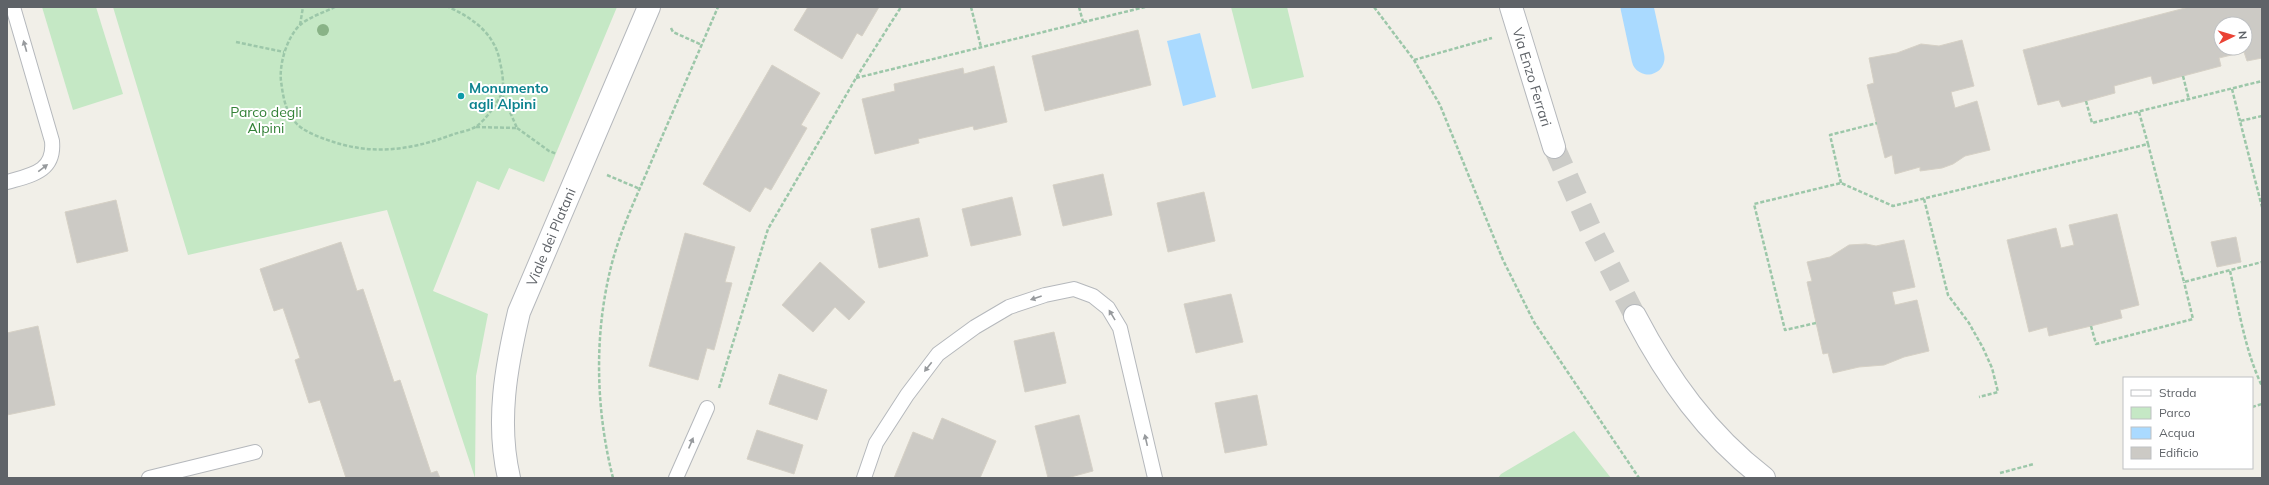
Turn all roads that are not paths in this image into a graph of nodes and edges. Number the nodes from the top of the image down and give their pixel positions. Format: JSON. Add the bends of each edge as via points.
{"nodes":[{"id":1,"x":13,"y":7,"type":"edge"},
{"id":2,"x":649,"y":7,"type":"edge"},
{"id":3,"x":1511,"y":7,"type":"edge"},
{"id":4,"x":1554,"y":147,"type":"tunnel mouth"},
{"id":5,"x":7,"y":182,"type":"edge"},
{"id":6,"x":1635,"y":316,"type":"tunnel mouth"},
{"id":7,"x":707,"y":408,"type":"dead end"},
{"id":8,"x":255,"y":452,"type":"dead end"},
{"id":9,"x":149,"y":478,"type":"edge"},
{"id":10,"x":509,"y":478,"type":"edge"},
{"id":11,"x":676,"y":478,"type":"edge"},
{"id":12,"x":864,"y":478,"type":"edge"},
{"id":13,"x":1155,"y":478,"type":"edge"},
{"id":14,"x":1764,"y":478,"type":"edge"}],
"edges":[{"from":5,"to":1,"type":"lane","one_way":true,"via":[[44,169],[53,151]]},
{"from":2,"to":10,"type":"street","name":"Viale dei Platani","via":[[519,312],[510,347],[504,402],[503,437]]},
{"from":3,"to":4,"type":"street","name":"Via Enzo Ferrari"},
{"from":6,"to":14,"type":"street","via":[[1656,356],[1682,395],[1718,437]]},
{"from":11,"to":7,"type":"lane","one_way":true},
{"from":8,"to":9,"type":"lane"},
{"from":13,"to":12,"type":"lane","one_way":true,"via":[[1120,328],[1094,296],[1074,289],[1009,307],[975,327],[938,354],[907,395],[876,443]]}]}
